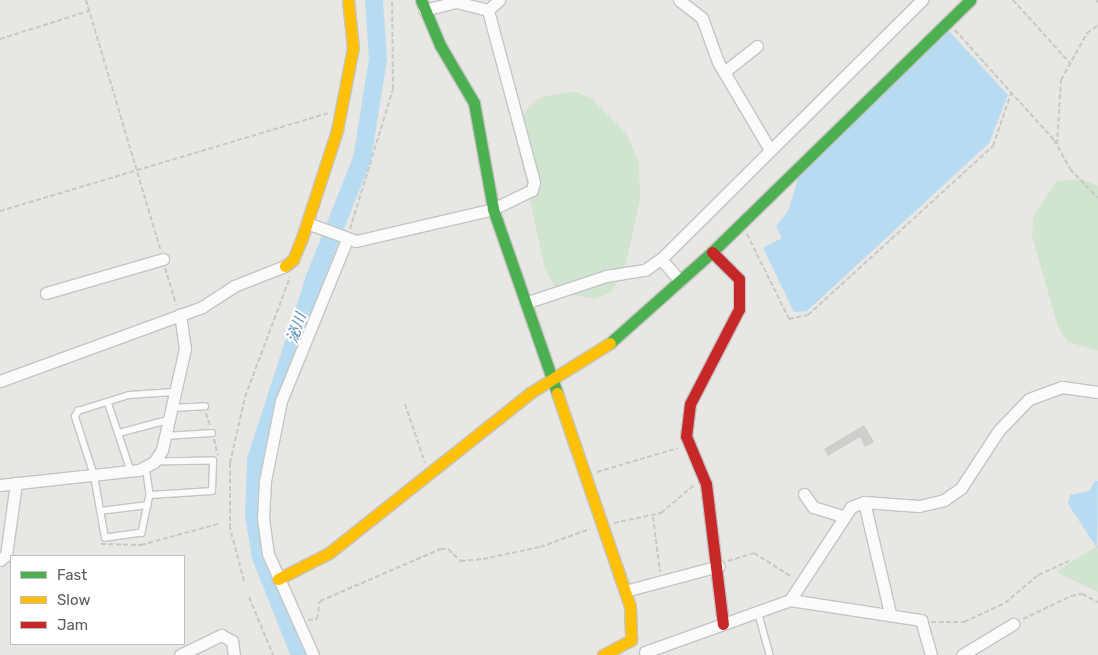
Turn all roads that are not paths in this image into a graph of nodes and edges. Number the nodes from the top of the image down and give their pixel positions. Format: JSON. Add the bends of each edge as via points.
{"nodes":[{"id":1,"x":348,"y":0,"type":"edge"},
{"id":2,"x":499,"y":0,"type":"edge"},
{"id":3,"x":679,"y":0,"type":"edge"},
{"id":4,"x":922,"y":0,"type":"edge"},
{"id":5,"x":970,"y":0,"type":"edge"},
{"id":6,"x":423,"y":5,"type":"edge"},
{"id":7,"x":488,"y":10,"type":"junction"},
{"id":8,"x":757,"y":46,"type":"dead end"},
{"id":9,"x":724,"y":72,"type":"junction"},
{"id":10,"x":770,"y":150,"type":"junction"},
{"id":11,"x":493,"y":209,"type":"junction"},
{"id":12,"x":311,"y":224,"type":"junction"},
{"id":13,"x":344,"y":238,"type":"junction"},
{"id":14,"x":712,"y":252,"type":"junction"},
{"id":15,"x":163,"y":259,"type":"road end"},
{"id":16,"x":661,"y":259,"type":"junction"},
{"id":17,"x":680,"y":281,"type":"junction"},
{"id":18,"x":46,"y":293,"type":"dead end"},
{"id":19,"x":528,"y":302,"type":"junction"},
{"id":20,"x":180,"y":314,"type":"junction"},
{"id":21,"x":554,"y":379,"type":"junction"},
{"id":22,"x":0,"y":381,"type":"edge"},
{"id":23,"x":174,"y":392,"type":"junction"},
{"id":24,"x":1098,"y":392,"type":"edge"},
{"id":25,"x":108,"y":402,"type":"junction"},
{"id":26,"x":204,"y":406,"type":"dead end"},
{"id":27,"x":170,"y":408,"type":"junction"},
{"id":28,"x":168,"y":420,"type":"junction"},
{"id":29,"x":119,"y":432,"type":"junction"},
{"id":30,"x":212,"y":433,"type":"dead end"},
{"id":31,"x":165,"y":436,"type":"junction"},
{"id":32,"x":150,"y":464,"type":"junction"},
{"id":33,"x":131,"y":471,"type":"junction"},
{"id":34,"x":94,"y":476,"type":"junction"},
{"id":35,"x":16,"y":484,"type":"junction"},
{"id":36,"x":0,"y":485,"type":"edge"},
{"id":37,"x":804,"y":494,"type":"dead end"},
{"id":38,"x":150,"y":495,"type":"junction"},
{"id":39,"x":864,"y":502,"type":"junction"},
{"id":40,"x":148,"y":505,"type":"junction"},
{"id":41,"x":100,"y":511,"type":"junction"},
{"id":42,"x":842,"y":516,"type":"junction"},
{"id":43,"x":0,"y":560,"type":"edge"},
{"id":44,"x":719,"y":566,"type":"junction"},
{"id":45,"x":278,"y":579,"type":"junction"},
{"id":46,"x":625,"y":591,"type":"junction"},
{"id":47,"x":790,"y":600,"type":"junction"},
{"id":48,"x":758,"y":611,"type":"junction"},
{"id":49,"x":890,"y":613,"type":"junction"},
{"id":50,"x":723,"y":624,"type":"junction"},
{"id":51,"x":1013,"y":624,"type":"road end"},
{"id":52,"x":631,"y":640,"type":"junction"},
{"id":53,"x":645,"y":654,"type":"edge"},
{"id":54,"x":180,"y":655,"type":"edge"},
{"id":55,"x":234,"y":655,"type":"edge"},
{"id":56,"x":313,"y":655,"type":"edge"},
{"id":57,"x":603,"y":655,"type":"edge"},
{"id":58,"x":770,"y":655,"type":"edge"},
{"id":59,"x":931,"y":655,"type":"edge"},
{"id":60,"x":962,"y":655,"type":"edge"}],
"edges":[{"from":1,"to":12,"type":"street","via":[[354,48],[342,109]]},
{"from":2,"to":7,"type":"street"},
{"from":3,"to":9,"type":"street","via":[[702,18]]},
{"from":4,"to":10,"type":"street"},
{"from":5,"to":14,"type":"street"},
{"from":6,"to":7,"type":"street","via":[[456,2]]},
{"from":6,"to":11,"type":"street","via":[[474,103]]},
{"from":7,"to":11,"type":"street","via":[[534,182],[525,195]]},
{"from":8,"to":9,"type":"street"},
{"from":9,"to":10,"type":"street"},
{"from":10,"to":16,"type":"street"},
{"from":11,"to":13,"type":"street","via":[[356,241]]},
{"from":11,"to":19,"type":"street"},
{"from":12,"to":13,"type":"street"},
{"from":12,"to":20,"type":"street","via":[[289,263],[248,279],[215,301]]},
{"from":13,"to":45,"type":"street","via":[[303,340],[269,449],[263,519],[268,554]]},
{"from":14,"to":17,"type":"street"},
{"from":14,"to":44,"type":"street","via":[[739,279],[740,300],[690,404],[688,446],[704,473]]},
{"from":15,"to":18,"type":"street"},
{"from":16,"to":17,"type":"street"},
{"from":16,"to":19,"type":"street","via":[[645,270],[606,276]]},
{"from":17,"to":21,"type":"street","via":[[587,362]]},
{"from":19,"to":21,"type":"street"},
{"from":20,"to":22,"type":"street"},
{"from":20,"to":23,"type":"street","via":[[185,349]]},
{"from":21,"to":45,"type":"street","via":[[530,393],[329,553]]},
{"from":21,"to":46,"type":"street","via":[[583,476]]},
{"from":23,"to":25,"type":"lane","via":[[156,390]]},
{"from":23,"to":27,"type":"street"},
{"from":24,"to":39,"type":"street","via":[[1062,387],[1029,399],[999,430],[961,488],[944,500],[919,506]]},
{"from":25,"to":29,"type":"lane"},
{"from":25,"to":34,"type":"lane","via":[[78,412],[75,418]]},
{"from":26,"to":27,"type":"lane"},
{"from":27,"to":28,"type":"street"},
{"from":28,"to":29,"type":"lane"},
{"from":28,"to":31,"type":"street"},
{"from":29,"to":33,"type":"lane"},
{"from":30,"to":31,"type":"lane"},
{"from":31,"to":32,"type":"street"},
{"from":32,"to":33,"type":"street"},
{"from":32,"to":38,"type":"lane"},
{"from":32,"to":38,"type":"lane","via":[[213,461],[212,491]]},
{"from":33,"to":34,"type":"street"},
{"from":34,"to":35,"type":"street"},
{"from":34,"to":41,"type":"lane"},
{"from":35,"to":36,"type":"street"},
{"from":35,"to":43,"type":"street","via":[[6,555]]},
{"from":37,"to":42,"type":"street","via":[[813,507]]},
{"from":38,"to":40,"type":"lane"},
{"from":39,"to":42,"type":"street"},
{"from":39,"to":49,"type":"street"},
{"from":40,"to":41,"type":"lane"},
{"from":40,"to":41,"type":"lane","via":[[142,533],[105,538]]},
{"from":42,"to":47,"type":"street"},
{"from":44,"to":46,"type":"street"},
{"from":44,"to":50,"type":"street"},
{"from":45,"to":56,"type":"street"},
{"from":46,"to":52,"type":"street","via":[[634,620]]},
{"from":47,"to":48,"type":"street"},
{"from":47,"to":49,"type":"street"},
{"from":48,"to":50,"type":"street"},
{"from":48,"to":58,"type":"lane"},
{"from":49,"to":59,"type":"street","via":[[921,620]]},
{"from":50,"to":53,"type":"street"},
{"from":51,"to":60,"type":"street"},
{"from":52,"to":53,"type":"street"},
{"from":52,"to":57,"type":"street"},
{"from":54,"to":55,"type":"street","via":[[221,635],[232,641]]}]}
